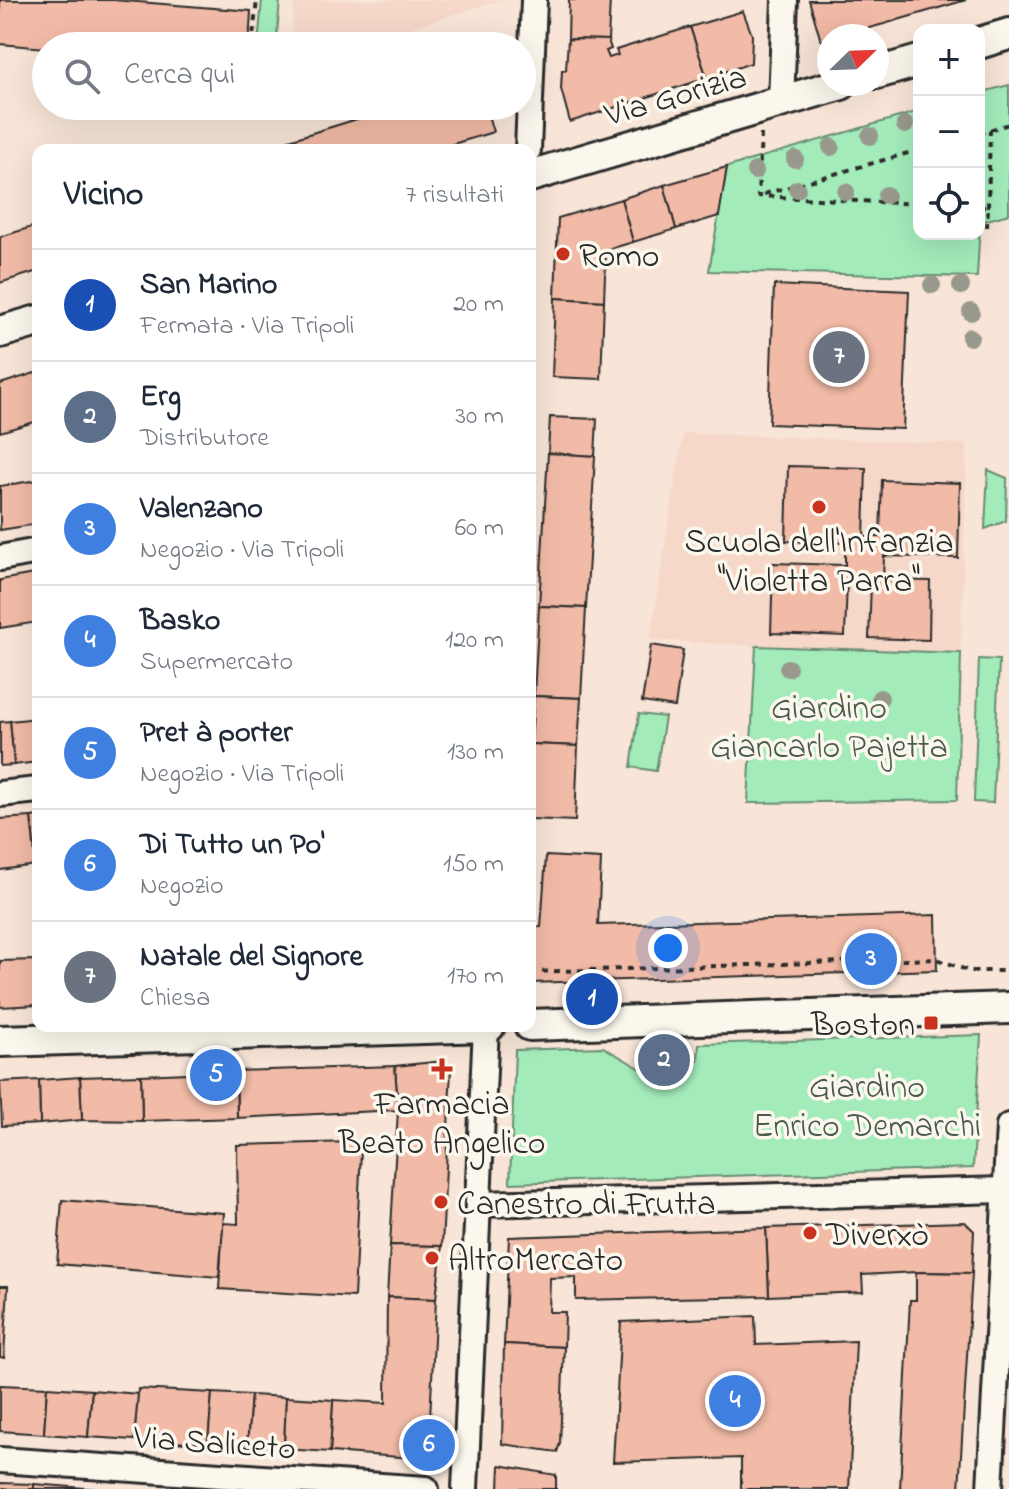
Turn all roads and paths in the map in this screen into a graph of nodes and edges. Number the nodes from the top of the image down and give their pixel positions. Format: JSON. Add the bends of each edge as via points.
{"nodes":[{"id":1,"x":257,"y":0,"type":"edge"},
{"id":2,"x":534,"y":0,"type":"edge"},
{"id":3,"x":785,"y":0,"type":"edge"},
{"id":4,"x":254,"y":32,"type":"edge"},
{"id":5,"x":533,"y":32,"type":"edge"},
{"id":6,"x":1009,"y":34,"type":"edge"},
{"id":7,"x":985,"y":41,"type":"edge"},
{"id":8,"x":913,"y":63,"type":"edge"},
{"id":9,"x":889,"y":70,"type":"edge"},
{"id":10,"x":817,"y":91,"type":"edge"},
{"id":11,"x":771,"y":105,"type":"junction"},
{"id":12,"x":529,"y":120,"type":"edge"},
{"id":13,"x":1009,"y":124,"type":"edge"},
{"id":14,"x":990,"y":130,"type":"junction"},
{"id":15,"x":985,"y":131,"type":"edge"},
{"id":16,"x":528,"y":144,"type":"edge"},
{"id":17,"x":913,"y":152,"type":"edge"},
{"id":18,"x":536,"y":174,"type":"edge"},
{"id":19,"x":758,"y":196,"type":"junction"},
{"id":20,"x":913,"y":204,"type":"edge"},
{"id":21,"x":988,"y":207,"type":"joint"},
{"id":22,"x":987,"y":227,"type":"dead end"},
{"id":23,"x":32,"y":323,"type":"edge"},
{"id":24,"x":0,"y":332,"type":"edge"},
{"id":25,"x":32,"y":552,"type":"edge"},
{"id":26,"x":0,"y":558,"type":"edge"},
{"id":27,"x":32,"y":791,"type":"edge"},
{"id":28,"x":0,"y":794,"type":"edge"},
{"id":29,"x":1009,"y":971,"type":"edge"},
{"id":30,"x":536,"y":972,"type":"edge"},
{"id":31,"x":1009,"y":1008,"type":"edge"},
{"id":32,"x":536,"y":1025,"type":"edge"},
{"id":33,"x":292,"y":1032,"type":"edge"},
{"id":34,"x":487,"y":1032,"type":"edge"},
{"id":35,"x":0,"y":1041,"type":"edge"},
{"id":36,"x":1009,"y":1126,"type":"edge"},
{"id":37,"x":1005,"y":1190,"type":"junction"},
{"id":38,"x":478,"y":1204,"type":"junction"},
{"id":39,"x":1004,"y":1286,"type":"edge"},
{"id":40,"x":0,"y":1460,"type":"edge"},
{"id":41,"x":426,"y":1489,"type":"edge"},
{"id":42,"x":465,"y":1489,"type":"edge"},
{"id":43,"x":990,"y":1489,"type":"edge"}],
"edges":[{"from":1,"to":4,"type":"path"},
{"from":2,"to":5,"type":"street"},
{"from":3,"to":11,"type":"street"},
{"from":6,"to":7,"type":"street"},
{"from":8,"to":9,"type":"street"},
{"from":10,"to":11,"type":"street","name":"Via Gorizia"},
{"from":11,"to":18,"type":"street","name":"Via Gorizia"},
{"from":11,"to":19,"type":"path"},
{"from":12,"to":16,"type":"street"},
{"from":13,"to":14,"type":"path"},
{"from":14,"to":15,"type":"path"},
{"from":14,"to":21,"type":"path"},
{"from":17,"to":19,"type":"path"},
{"from":19,"to":20,"type":"path"},
{"from":21,"to":22,"type":"path"},
{"from":23,"to":24,"type":"street"},
{"from":25,"to":26,"type":"street"},
{"from":27,"to":28,"type":"street"},
{"from":29,"to":30,"type":"path","via":[[969,971],[937,959]]},
{"from":31,"to":32,"type":"street"},
{"from":33,"to":35,"type":"street"},
{"from":34,"to":38,"type":"street"},
{"from":36,"to":37,"type":"street"},
{"from":37,"to":38,"type":"street"},
{"from":37,"to":39,"type":"street"},
{"from":38,"to":42,"type":"street"},
{"from":39,"to":43,"type":"street"},
{"from":40,"to":41,"type":"street","name":"Via Saliceto"}]}
